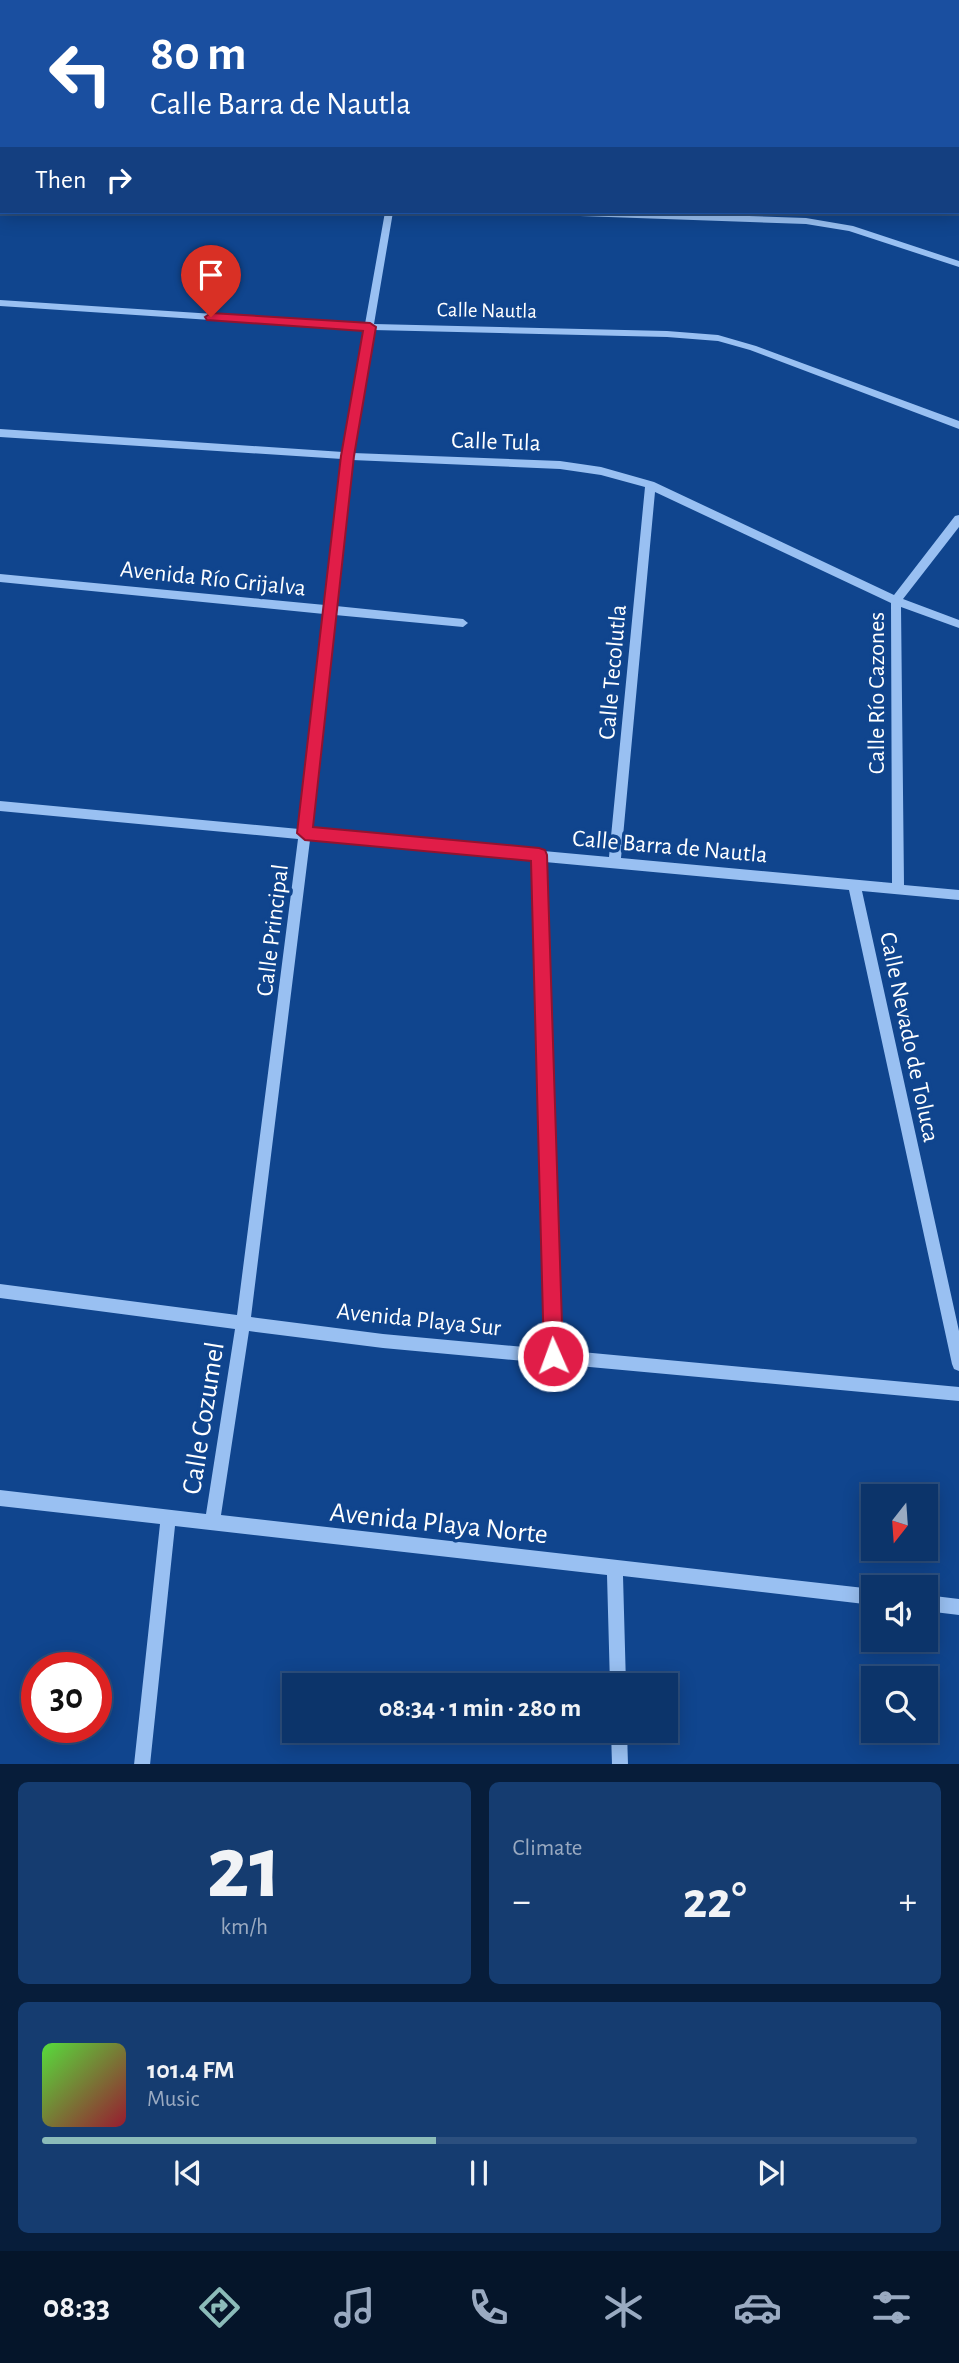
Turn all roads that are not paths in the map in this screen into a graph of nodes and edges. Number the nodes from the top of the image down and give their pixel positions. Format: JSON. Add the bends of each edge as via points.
{"nodes":[{"id":1,"x":389,"y":214,"type":"edge"},
{"id":2,"x":608,"y":214,"type":"edge"},
{"id":3,"x":959,"y":264,"type":"edge"},
{"id":4,"x":0,"y":303,"type":"edge"},
{"id":5,"x":370,"y":327,"type":"junction"},
{"id":6,"x":959,"y":425,"type":"edge"},
{"id":7,"x":0,"y":433,"type":"edge"},
{"id":8,"x":347,"y":456,"type":"junction"},
{"id":9,"x":650,"y":485,"type":"junction"},
{"id":10,"x":959,"y":519,"type":"edge"},
{"id":11,"x":0,"y":578,"type":"edge"},
{"id":12,"x":896,"y":601,"type":"junction"},
{"id":13,"x":329,"y":610,"type":"junction"},
{"id":14,"x":463,"y":623,"type":"dead end"},
{"id":15,"x":959,"y":624,"type":"edge"},
{"id":16,"x":1,"y":810,"type":"edge"},
{"id":17,"x":305,"y":833,"type":"junction"},
{"id":18,"x":539,"y":855,"type":"junction"},
{"id":19,"x":615,"y":862,"type":"junction"},
{"id":20,"x":854,"y":884,"type":"junction"},
{"id":21,"x":898,"y":888,"type":"junction"},
{"id":22,"x":959,"y":894,"type":"edge"},
{"id":23,"x":0,"y":1291,"type":"edge"},
{"id":24,"x":243,"y":1322,"type":"junction"},
{"id":25,"x":553,"y":1356,"type":"junction"},
{"id":26,"x":959,"y":1364,"type":"edge"},
{"id":27,"x":959,"y":1394,"type":"edge"},
{"id":28,"x":0,"y":1497,"type":"edge"},
{"id":29,"x":168,"y":1518,"type":"junction"},
{"id":30,"x":212,"y":1523,"type":"junction"},
{"id":31,"x":615,"y":1567,"type":"junction"},
{"id":32,"x":861,"y":1596,"type":"edge"},
{"id":33,"x":938,"y":1604,"type":"edge"},
{"id":34,"x":959,"y":1607,"type":"edge"},
{"id":35,"x":618,"y":1673,"type":"edge"},
{"id":36,"x":619,"y":1743,"type":"edge"},
{"id":37,"x":142,"y":1764,"type":"edge"},
{"id":38,"x":620,"y":1764,"type":"edge"}],
"edges":[{"from":1,"to":5,"type":"street","name":"Calle Principal"},
{"from":2,"to":3,"type":"street","via":[[806,221],[861,231]]},
{"from":4,"to":5,"type":"street","name":"Calle Nautla"},
{"from":5,"to":6,"type":"street","name":"Calle Nautla","via":[[718,338]]},
{"from":5,"to":8,"type":"street","name":"Calle Principal"},
{"from":7,"to":8,"type":"street","name":"Calle Tula"},
{"from":8,"to":9,"type":"street","name":"Calle Tula","via":[[560,465]]},
{"from":8,"to":13,"type":"street","name":"Calle Principal"},
{"from":9,"to":12,"type":"street","name":"Calle Tula"},
{"from":9,"to":19,"type":"street","name":"Calle Tecolutla"},
{"from":10,"to":12,"type":"street","name":"Calle Río Cazones"},
{"from":11,"to":13,"type":"street","name":"Avenida Río Grijalva"},
{"from":12,"to":15,"type":"street","name":"Calle Tula"},
{"from":12,"to":21,"type":"street","name":"Calle Río Cazones"},
{"from":13,"to":14,"type":"street","name":"Avenida Río Grijalva"},
{"from":13,"to":17,"type":"street","name":"Calle Principal"},
{"from":16,"to":17,"type":"street","name":"Calle Barra de Nautla"},
{"from":17,"to":18,"type":"street","name":"Calle Barra de Nautla"},
{"from":17,"to":24,"type":"street","name":"Calle Principal"},
{"from":18,"to":19,"type":"street","name":"Calle Barra de Nautla"},
{"from":18,"to":25,"type":"street"},
{"from":19,"to":20,"type":"street","name":"Calle Barra de Nautla"},
{"from":20,"to":21,"type":"street","name":"Calle Barra de Nautla"},
{"from":20,"to":26,"type":"street","name":"Calle Nevado de Toluca"},
{"from":21,"to":22,"type":"street","name":"Calle Barra de Nautla"},
{"from":23,"to":24,"type":"street","name":"Avenida Playa Sur"},
{"from":24,"to":25,"type":"street","name":"Avenida Playa Sur"},
{"from":24,"to":30,"type":"street","name":"Calle Cozumel"},
{"from":25,"to":27,"type":"street","name":"Avenida Playa Sur"},
{"from":28,"to":29,"type":"street","name":"Avenida Playa Norte"},
{"from":29,"to":30,"type":"street","name":"Avenida Playa Norte"},
{"from":29,"to":37,"type":"street"},
{"from":30,"to":31,"type":"street","name":"Avenida Playa Norte"},
{"from":31,"to":32,"type":"street","name":"Avenida Playa Norte"},
{"from":31,"to":35,"type":"street"},
{"from":33,"to":34,"type":"street"},
{"from":36,"to":38,"type":"street"}]}
